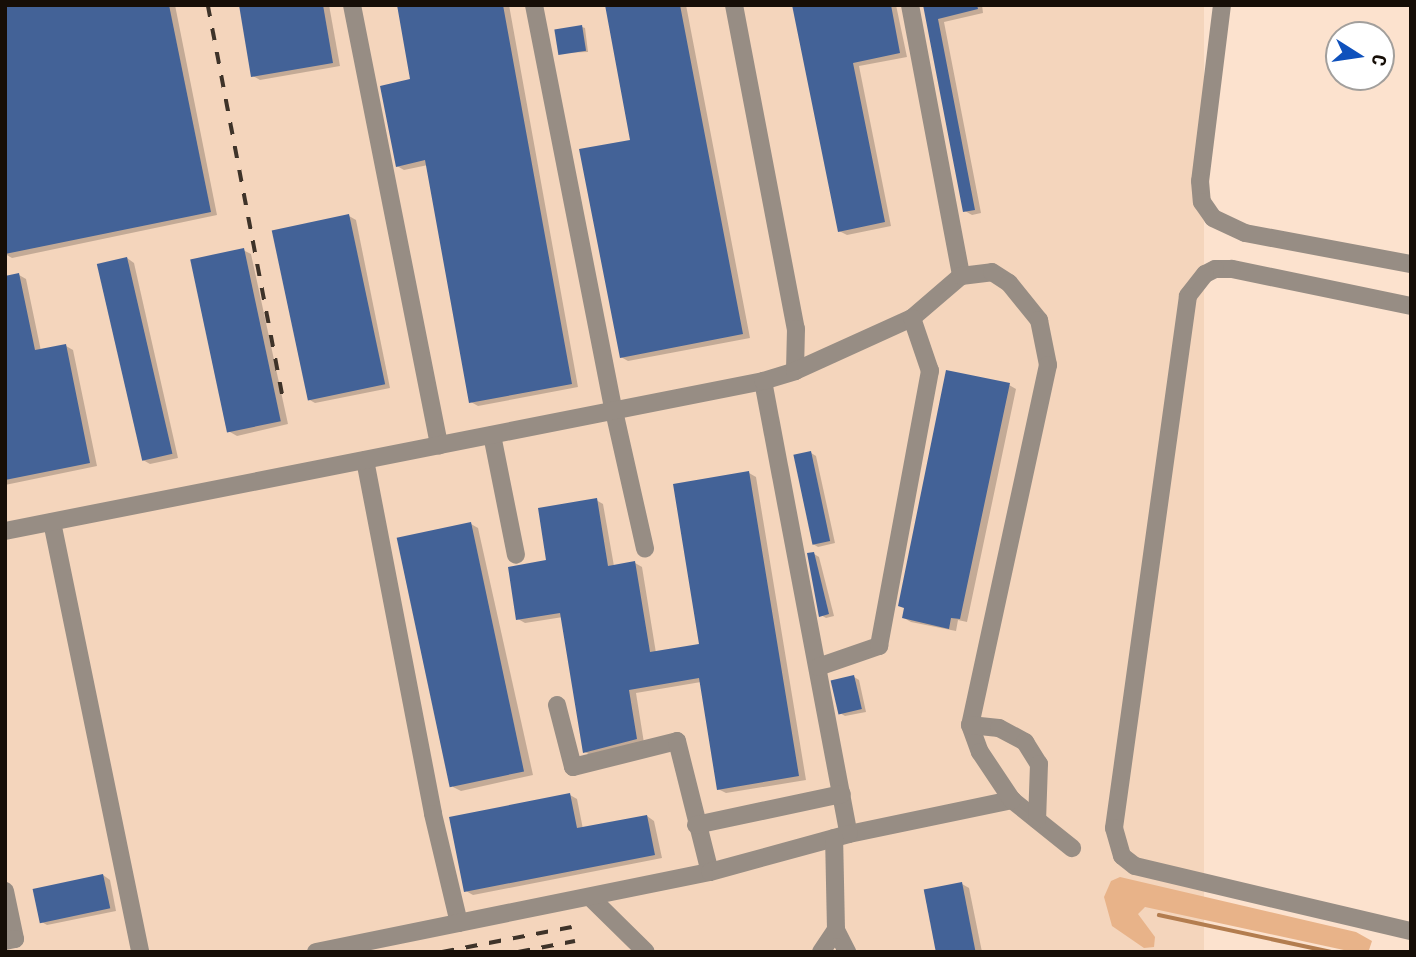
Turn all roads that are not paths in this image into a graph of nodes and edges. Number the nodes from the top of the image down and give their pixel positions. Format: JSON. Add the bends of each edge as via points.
{"nodes":[{"id":1,"x":352,"y":5,"type":"edge"},
{"id":2,"x":534,"y":5,"type":"edge"},
{"id":3,"x":734,"y":5,"type":"edge"},
{"id":4,"x":910,"y":5,"type":"edge"},
{"id":5,"x":1222,"y":5,"type":"edge"},
{"id":6,"x":1411,"y":264,"type":"edge"},
{"id":7,"x":961,"y":276,"type":"junction"},
{"id":8,"x":1411,"y":306,"type":"edge"},
{"id":9,"x":912,"y":318,"type":"junction"},
{"id":10,"x":794,"y":371,"type":"junction"},
{"id":11,"x":763,"y":381,"type":"junction"},
{"id":12,"x":614,"y":411,"type":"junction"},
{"id":13,"x":492,"y":435,"type":"junction"},
{"id":14,"x":439,"y":446,"type":"junction"},
{"id":15,"x":365,"y":460,"type":"junction"},
{"id":16,"x":52,"y":522,"type":"junction"},
{"id":17,"x":5,"y":531,"type":"edge"},
{"id":18,"x":645,"y":549,"type":"dead end"},
{"id":19,"x":516,"y":555,"type":"dead end"},
{"id":20,"x":818,"y":667,"type":"junction"},
{"id":21,"x":557,"y":705,"type":"dead end"},
{"id":22,"x":970,"y":725,"type":"junction"},
{"id":23,"x":842,"y":794,"type":"junction"},
{"id":24,"x":1012,"y":800,"type":"junction"},
{"id":25,"x":1037,"y":820,"type":"junction"},
{"id":26,"x":696,"y":824,"type":"junction"},
{"id":27,"x":842,"y":836,"type":"junction"},
{"id":28,"x":1072,"y":848,"type":"dead end"},
{"id":29,"x":710,"y":872,"type":"junction"},
{"id":30,"x":5,"y":891,"type":"edge"},
{"id":31,"x":590,"y":897,"type":"junction"},
{"id":32,"x":459,"y":923,"type":"junction"},
{"id":33,"x":836,"y":930,"type":"junction"},
{"id":34,"x":1411,"y":931,"type":"edge"},
{"id":35,"x":5,"y":941,"type":"edge"},
{"id":36,"x":140,"y":952,"type":"edge"},
{"id":37,"x":316,"y":952,"type":"edge"},
{"id":38,"x":646,"y":952,"type":"edge"},
{"id":39,"x":821,"y":952,"type":"edge"},
{"id":40,"x":847,"y":952,"type":"edge"}],
"edges":[{"from":1,"to":14,"type":"lane"},
{"from":2,"to":12,"type":"lane"},
{"from":3,"to":10,"type":"lane","via":[[796,329]]},
{"from":4,"to":7,"type":"lane"},
{"from":5,"to":6,"type":"lane","via":[[1200,181],[1202,202],[1213,218],[1245,233]]},
{"from":7,"to":9,"type":"lane"},
{"from":7,"to":22,"type":"lane","via":[[992,272],[1009,283],[1039,320],[1048,365]]},
{"from":8,"to":34,"type":"lane","via":[[1232,269],[1205,274],[1188,296],[1114,828],[1122,856],[1135,866]]},
{"from":9,"to":10,"type":"lane"},
{"from":9,"to":20,"type":"lane","via":[[930,371],[879,646]]},
{"from":10,"to":11,"type":"lane"},
{"from":11,"to":12,"type":"lane"},
{"from":11,"to":20,"type":"lane"},
{"from":12,"to":13,"type":"lane"},
{"from":12,"to":18,"type":"lane"},
{"from":13,"to":14,"type":"lane"},
{"from":13,"to":19,"type":"lane"},
{"from":14,"to":15,"type":"lane"},
{"from":15,"to":16,"type":"lane"},
{"from":15,"to":32,"type":"lane","via":[[433,814]]},
{"from":16,"to":17,"type":"lane"},
{"from":16,"to":36,"type":"lane"},
{"from":20,"to":23,"type":"lane"},
{"from":21,"to":26,"type":"lane","via":[[573,767],[677,741]]},
{"from":22,"to":24,"type":"lane","via":[[980,752]]},
{"from":22,"to":25,"type":"lane","via":[[999,728],[1024,742],[1039,764]]},
{"from":23,"to":26,"type":"lane"},
{"from":23,"to":27,"type":"lane"},
{"from":24,"to":25,"type":"lane"},
{"from":24,"to":27,"type":"lane"},
{"from":25,"to":28,"type":"lane"},
{"from":26,"to":29,"type":"lane"},
{"from":27,"to":29,"type":"lane"},
{"from":27,"to":33,"type":"lane"},
{"from":29,"to":31,"type":"lane"},
{"from":30,"to":35,"type":"lane","via":[[15,939]]},
{"from":31,"to":32,"type":"lane"},
{"from":31,"to":38,"type":"lane"},
{"from":32,"to":37,"type":"lane"},
{"from":33,"to":39,"type":"lane"},
{"from":33,"to":40,"type":"lane"}]}
